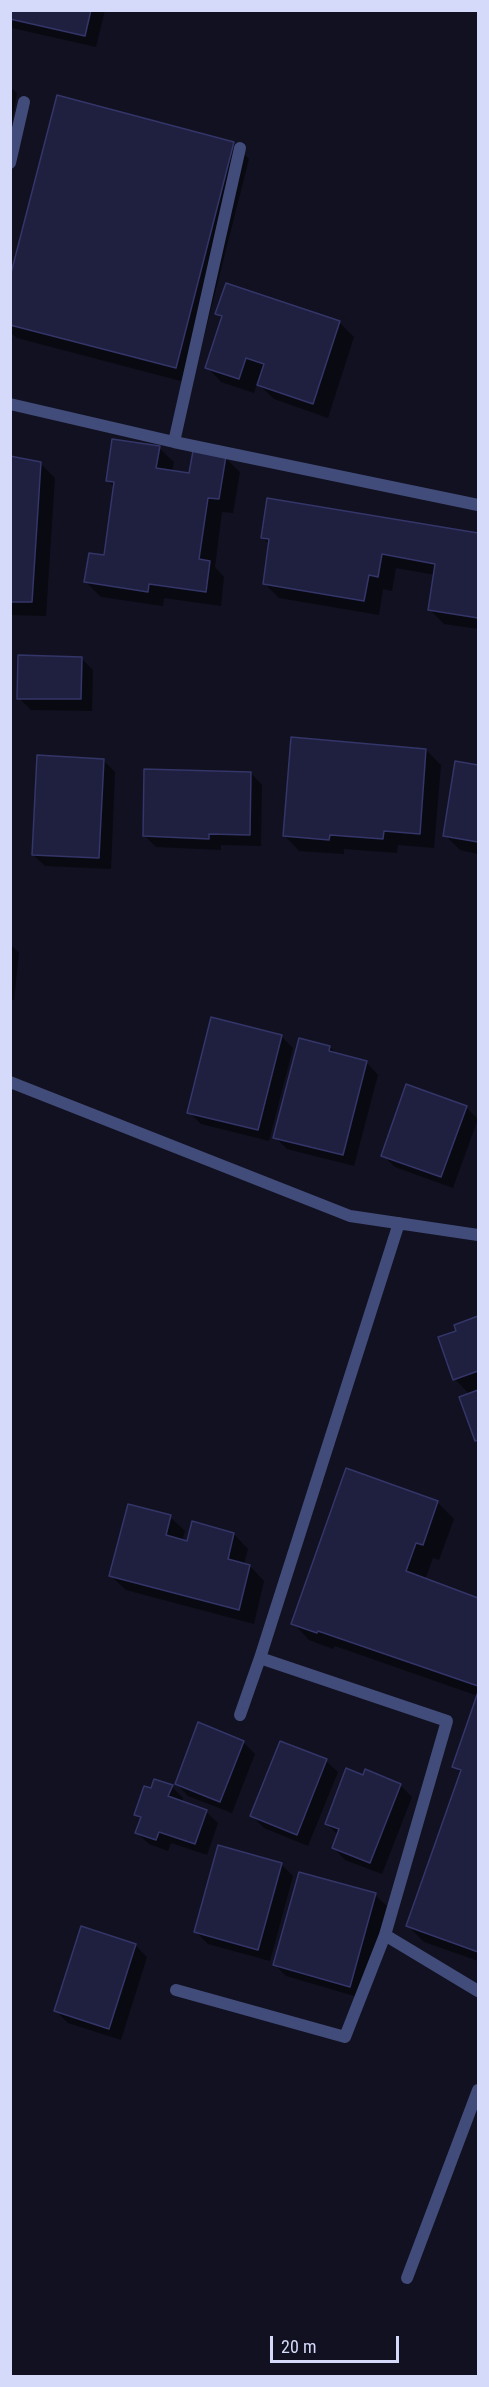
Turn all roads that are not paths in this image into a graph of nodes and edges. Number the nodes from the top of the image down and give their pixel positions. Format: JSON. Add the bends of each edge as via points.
{"nodes":[{"id":1,"x":24,"y":102,"type":"dead end"},
{"id":2,"x":240,"y":147,"type":"dead end"},
{"id":3,"x":10,"y":163,"type":"edge"},
{"id":4,"x":10,"y":404,"type":"edge"},
{"id":5,"x":174,"y":442,"type":"junction"},
{"id":6,"x":478,"y":505,"type":"edge"},
{"id":7,"x":10,"y":1082,"type":"edge"},
{"id":8,"x":399,"y":1223,"type":"junction"},
{"id":9,"x":478,"y":1235,"type":"edge"},
{"id":10,"x":260,"y":1658,"type":"junction"},
{"id":11,"x":240,"y":1715,"type":"dead end"},
{"id":12,"x":385,"y":1935,"type":"junction"},
{"id":13,"x":176,"y":1990,"type":"dead end"},
{"id":14,"x":478,"y":1991,"type":"edge"},
{"id":15,"x":478,"y":2090,"type":"edge"},
{"id":16,"x":407,"y":2278,"type":"dead end"}],
"edges":[{"from":1,"to":3,"type":"street"},
{"from":2,"to":5,"type":"street"},
{"from":4,"to":5,"type":"street"},
{"from":5,"to":6,"type":"street"},
{"from":7,"to":8,"type":"street","via":[[350,1216]]},
{"from":8,"to":9,"type":"street"},
{"from":8,"to":10,"type":"street"},
{"from":10,"to":11,"type":"street"},
{"from":10,"to":12,"type":"street","via":[[447,1721]]},
{"from":12,"to":13,"type":"street","via":[[345,2037]]},
{"from":12,"to":14,"type":"street"},
{"from":15,"to":16,"type":"street"}]}
